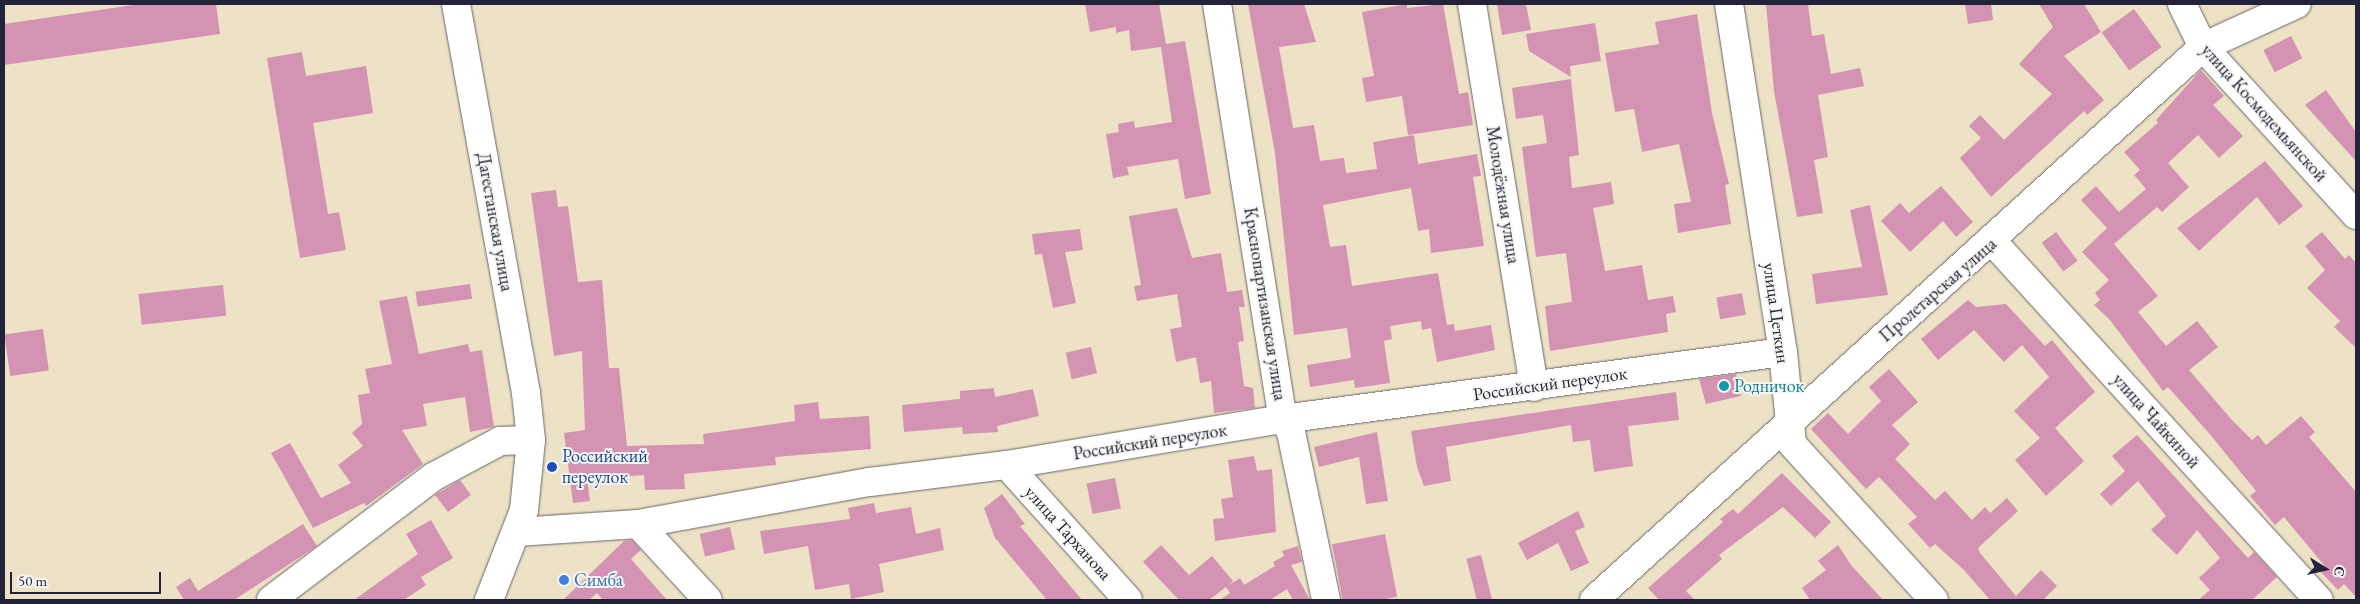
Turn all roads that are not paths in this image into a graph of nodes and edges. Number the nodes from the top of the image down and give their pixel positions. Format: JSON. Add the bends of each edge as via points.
{"nodes":[{"id":1,"x":456,"y":4,"type":"edge"},
{"id":2,"x":1217,"y":4,"type":"edge"},
{"id":3,"x":1472,"y":4,"type":"edge"},
{"id":4,"x":1729,"y":4,"type":"edge"},
{"id":5,"x":2182,"y":4,"type":"edge"},
{"id":6,"x":2297,"y":4,"type":"edge"},
{"id":7,"x":2203,"y":47,"type":"junction"},
{"id":8,"x":2356,"y":215,"type":"edge"},
{"id":9,"x":1993,"y":242,"type":"junction"},
{"id":10,"x":1783,"y":352,"type":"junction"},
{"id":11,"x":1534,"y":387,"type":"junction"},
{"id":12,"x":1283,"y":420,"type":"junction"},
{"id":13,"x":1787,"y":423,"type":"junction"},
{"id":14,"x":531,"y":440,"type":"junction"},
{"id":15,"x":1007,"y":465,"type":"junction"},
{"id":16,"x":638,"y":524,"type":"junction"},
{"id":17,"x":517,"y":532,"type":"junction"},
{"id":18,"x":271,"y":600,"type":"edge"},
{"id":19,"x":489,"y":600,"type":"edge"},
{"id":20,"x":708,"y":600,"type":"edge"},
{"id":21,"x":1128,"y":600,"type":"edge"},
{"id":22,"x":1326,"y":600,"type":"edge"},
{"id":23,"x":1594,"y":600,"type":"edge"},
{"id":24,"x":1934,"y":600,"type":"edge"},
{"id":25,"x":2319,"y":600,"type":"edge"}],
"edges":[{"from":1,"to":14,"type":"street","name":"Дагестанская улица","via":[[526,393]]},
{"from":2,"to":12,"type":"street","name":"Краснопартизанская улица"},
{"from":3,"to":11,"type":"street","name":"Молодёжная улица"},
{"from":4,"to":10,"type":"street","name":"улица Цеткин"},
{"from":5,"to":7,"type":"street","name":"улица Космодемьянской"},
{"from":6,"to":7,"type":"street","name":"Пролетарская улица"},
{"from":7,"to":8,"type":"street","name":"улица Космодемьянской"},
{"from":7,"to":9,"type":"street","name":"Пролетарская улица"},
{"from":9,"to":13,"type":"street","name":"Пролетарская улица"},
{"from":9,"to":25,"type":"street","name":"улица Чайкиной"},
{"from":10,"to":11,"type":"street","name":"Российский переулок"},
{"from":10,"to":13,"type":"street","name":"улица Цеткин"},
{"from":11,"to":12,"type":"street","name":"Российский переулок"},
{"from":12,"to":15,"type":"street","name":"Российский переулок"},
{"from":12,"to":22,"type":"street","name":"Краснопартизанская улица","via":[[1291,432]]},
{"from":13,"to":23,"type":"street","name":"Пролетарская улица"},
{"from":13,"to":24,"type":"street","name":"улица Цеткин","via":[[1792,444]]},
{"from":14,"to":17,"type":"street","name":"Дагестанская улица","via":[[528,489]]},
{"from":14,"to":18,"type":"street","via":[[500,441],[433,477]]},
{"from":15,"to":16,"type":"street","name":"Российский переулок","via":[[870,482]]},
{"from":15,"to":21,"type":"street","name":"улица Тарханова"},
{"from":16,"to":17,"type":"street","name":"Российский переулок"},
{"from":16,"to":20,"type":"street"},
{"from":17,"to":19,"type":"street","name":"Дагестанская улица"}]}
